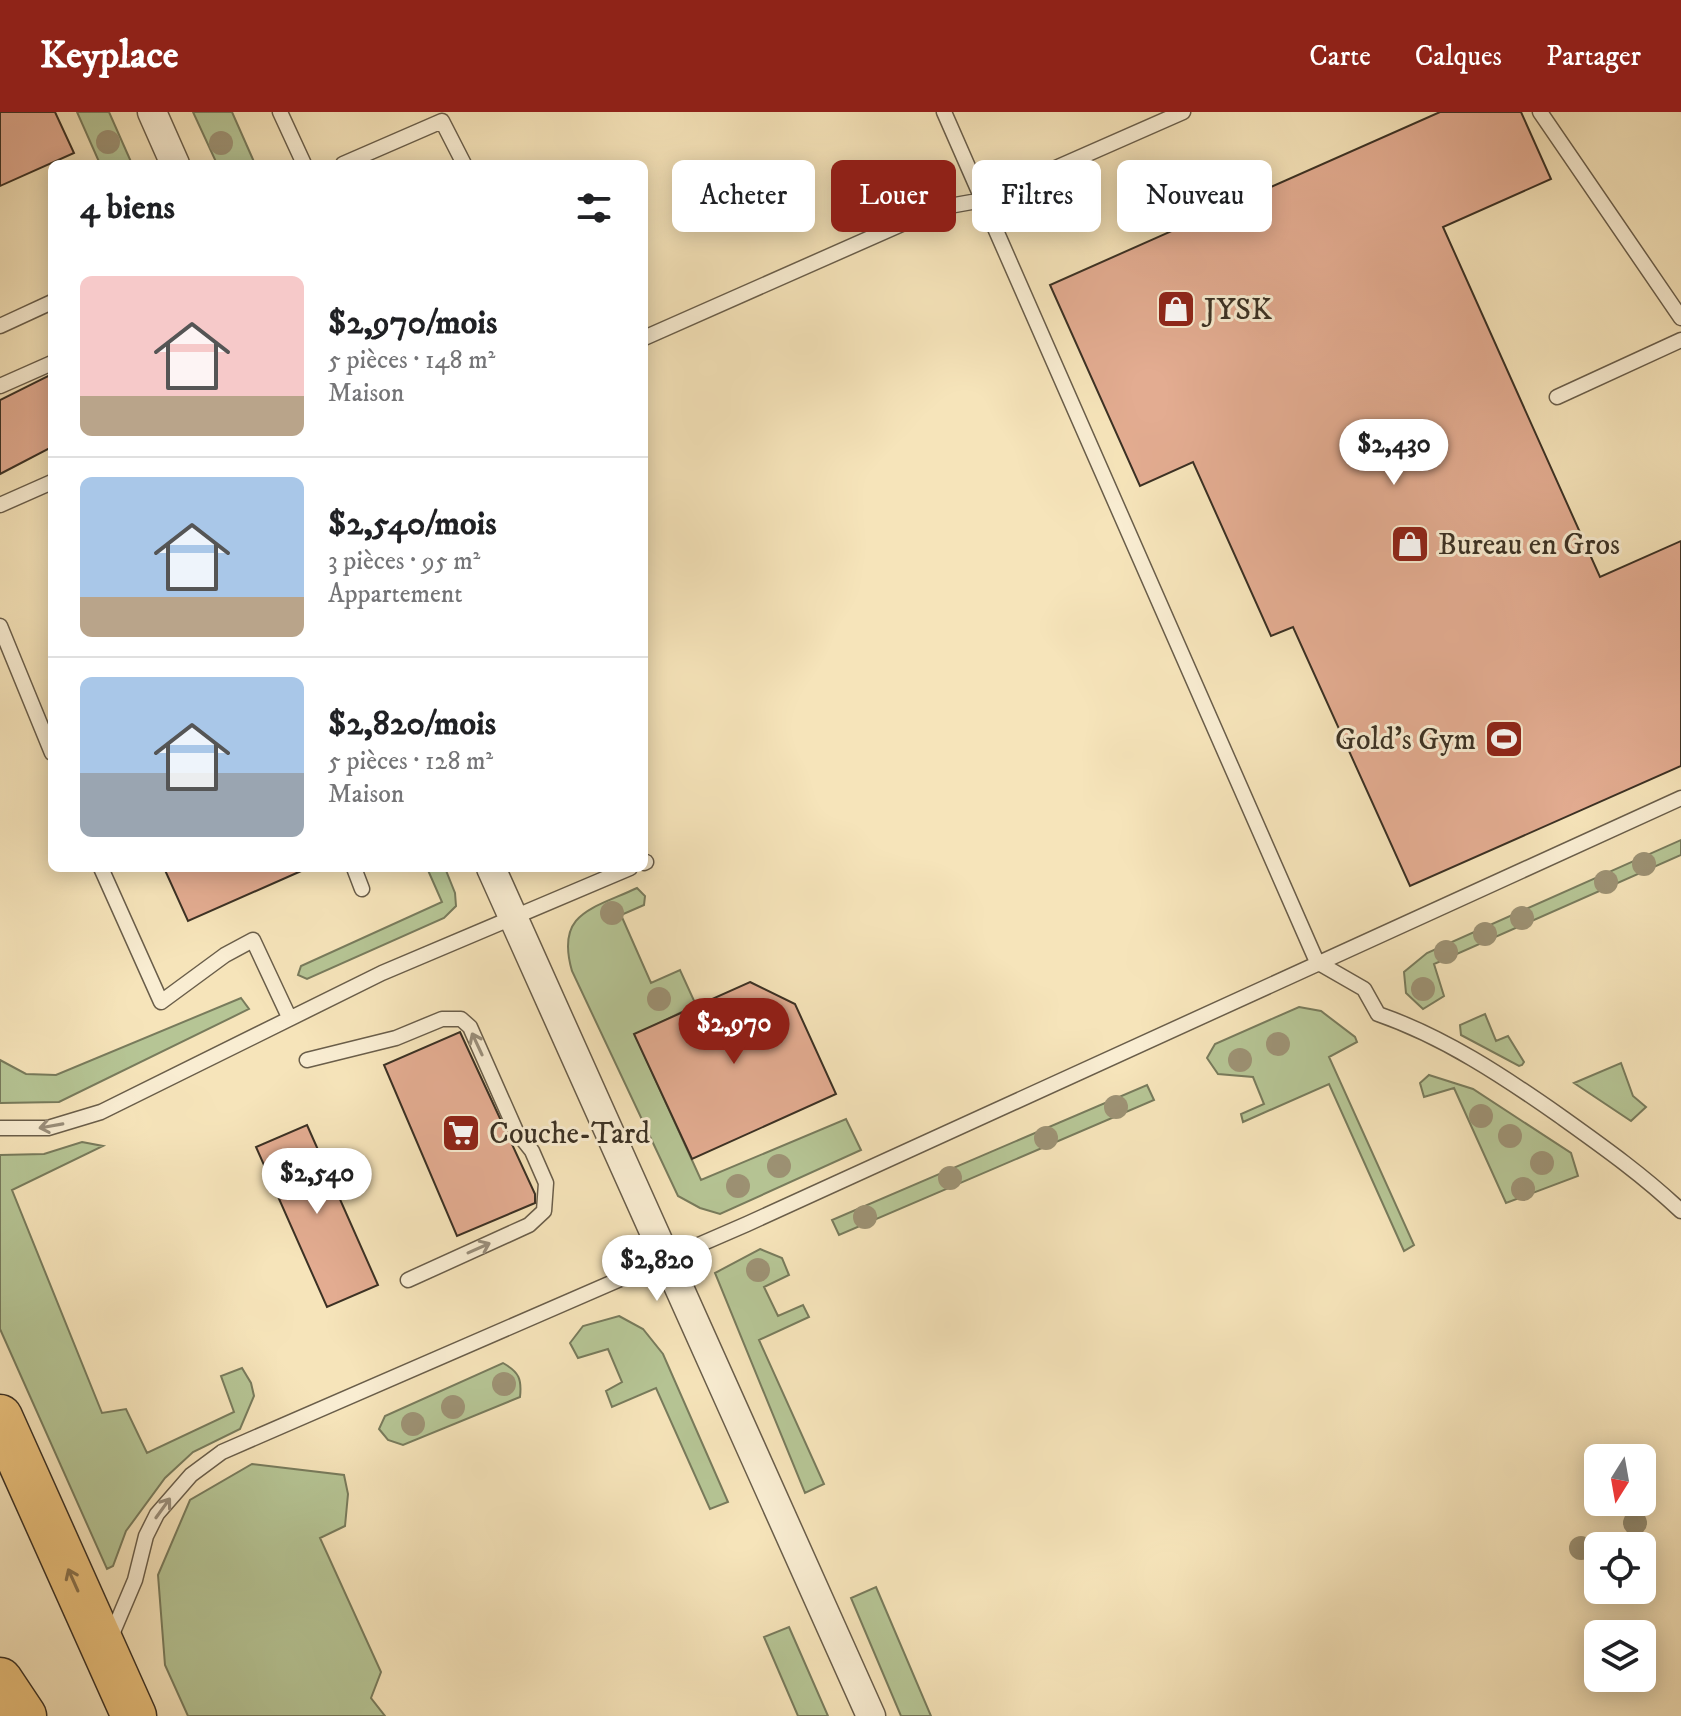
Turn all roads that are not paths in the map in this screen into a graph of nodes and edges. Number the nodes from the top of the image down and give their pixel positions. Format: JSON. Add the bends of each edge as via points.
{"nodes":[{"id":1,"x":152,"y":112,"type":"edge"},
{"id":2,"x":280,"y":112,"type":"edge"},
{"id":3,"x":944,"y":112,"type":"edge"},
{"id":4,"x":1183,"y":112,"type":"edge"},
{"id":5,"x":1540,"y":112,"type":"edge"},
{"id":6,"x":173,"y":160,"type":"edge"},
{"id":7,"x":302,"y":160,"type":"edge"},
{"id":8,"x":352,"y":160,"type":"edge"},
{"id":9,"x":462,"y":160,"type":"edge"},
{"id":10,"x":1074,"y":160,"type":"edge"},
{"id":11,"x":972,"y":175,"type":"edge"},
{"id":12,"x":972,"y":202,"type":"edge"},
{"id":13,"x":997,"y":232,"type":"edge"},
{"id":14,"x":48,"y":304,"type":"edge"},
{"id":15,"x":1681,"y":318,"type":"edge"},
{"id":16,"x":0,"y":326,"type":"edge"},
{"id":17,"x":648,"y":336,"type":"edge"},
{"id":18,"x":1681,"y":340,"type":"edge"},
{"id":19,"x":48,"y":365,"type":"edge"},
{"id":20,"x":0,"y":386,"type":"edge"},
{"id":21,"x":1557,"y":397,"type":"dead end"},
{"id":22,"x":48,"y":484,"type":"edge"},
{"id":23,"x":0,"y":505,"type":"edge"},
{"id":24,"x":0,"y":626,"type":"edge"},
{"id":25,"x":48,"y":743,"type":"edge"},
{"id":26,"x":1681,"y":798,"type":"edge"},
{"id":27,"x":103,"y":872,"type":"edge"},
{"id":28,"x":356,"y":872,"type":"edge"},
{"id":29,"x":493,"y":872,"type":"edge"},
{"id":30,"x":620,"y":872,"type":"edge"},
{"id":31,"x":362,"y":889,"type":"dead end"},
{"id":32,"x":515,"y":915,"type":"junction"},
{"id":33,"x":1317,"y":962,"type":"junction"},
{"id":34,"x":289,"y":1017,"type":"junction"},
{"id":35,"x":307,"y":1060,"type":"dead end"},
{"id":36,"x":0,"y":1128,"type":"edge"},
{"id":37,"x":1681,"y":1211,"type":"edge"},
{"id":38,"x":666,"y":1259,"type":"junction"},
{"id":39,"x":408,"y":1280,"type":"dead end"},
{"id":40,"x":0,"y":1417,"type":"edge"},
{"id":41,"x":105,"y":1652,"type":"junction"},
{"id":42,"x":0,"y":1680,"type":"edge"},
{"id":43,"x":24,"y":1716,"type":"edge"},
{"id":44,"x":134,"y":1716,"type":"edge"},
{"id":45,"x":871,"y":1716,"type":"edge"}],
"edges":[{"from":1,"to":6,"type":"street"},
{"from":2,"to":7,"type":"lane"},
{"from":3,"to":11,"type":"lane"},
{"from":4,"to":10,"type":"lane"},
{"from":5,"to":15,"type":"lane"},
{"from":8,"to":9,"type":"lane","via":[[442,121]]},
{"from":12,"to":17,"type":"lane","via":[[938,208]]},
{"from":13,"to":33,"type":"lane"},
{"from":14,"to":16,"type":"lane"},
{"from":18,"to":21,"type":"lane"},
{"from":19,"to":20,"type":"lane"},
{"from":22,"to":23,"type":"lane"},
{"from":24,"to":25,"type":"lane"},
{"from":26,"to":33,"type":"lane"},
{"from":27,"to":34,"type":"lane","via":[[161,1002],[253,940]]},
{"from":28,"to":31,"type":"lane"},
{"from":29,"to":32,"type":"street"},
{"from":30,"to":32,"type":"lane"},
{"from":32,"to":34,"type":"lane"},
{"from":32,"to":38,"type":"street"},
{"from":33,"to":37,"type":"lane","via":[[1364,989],[1378,1014],[1418,1028],[1516,1086],[1642,1174]]},
{"from":33,"to":38,"type":"lane"},
{"from":34,"to":36,"type":"lane","one_way":true,"via":[[101,1112],[48,1128]]},
{"from":39,"to":35,"type":"lane","one_way":true,"via":[[529,1225],[544,1211],[546,1183],[532,1151],[516,1131],[470,1027],[461,1019],[442,1019],[396,1038]]},
{"from":41,"to":38,"type":"lane","one_way":true,"via":[[135,1580],[146,1536],[165,1503],[206,1463],[282,1424]]},
{"from":38,"to":45,"type":"street"},
{"from":41,"to":40,"type":"main road","one_way":true},
{"from":41,"to":44,"type":"main road"},
{"from":42,"to":43,"type":"main road"}]}
